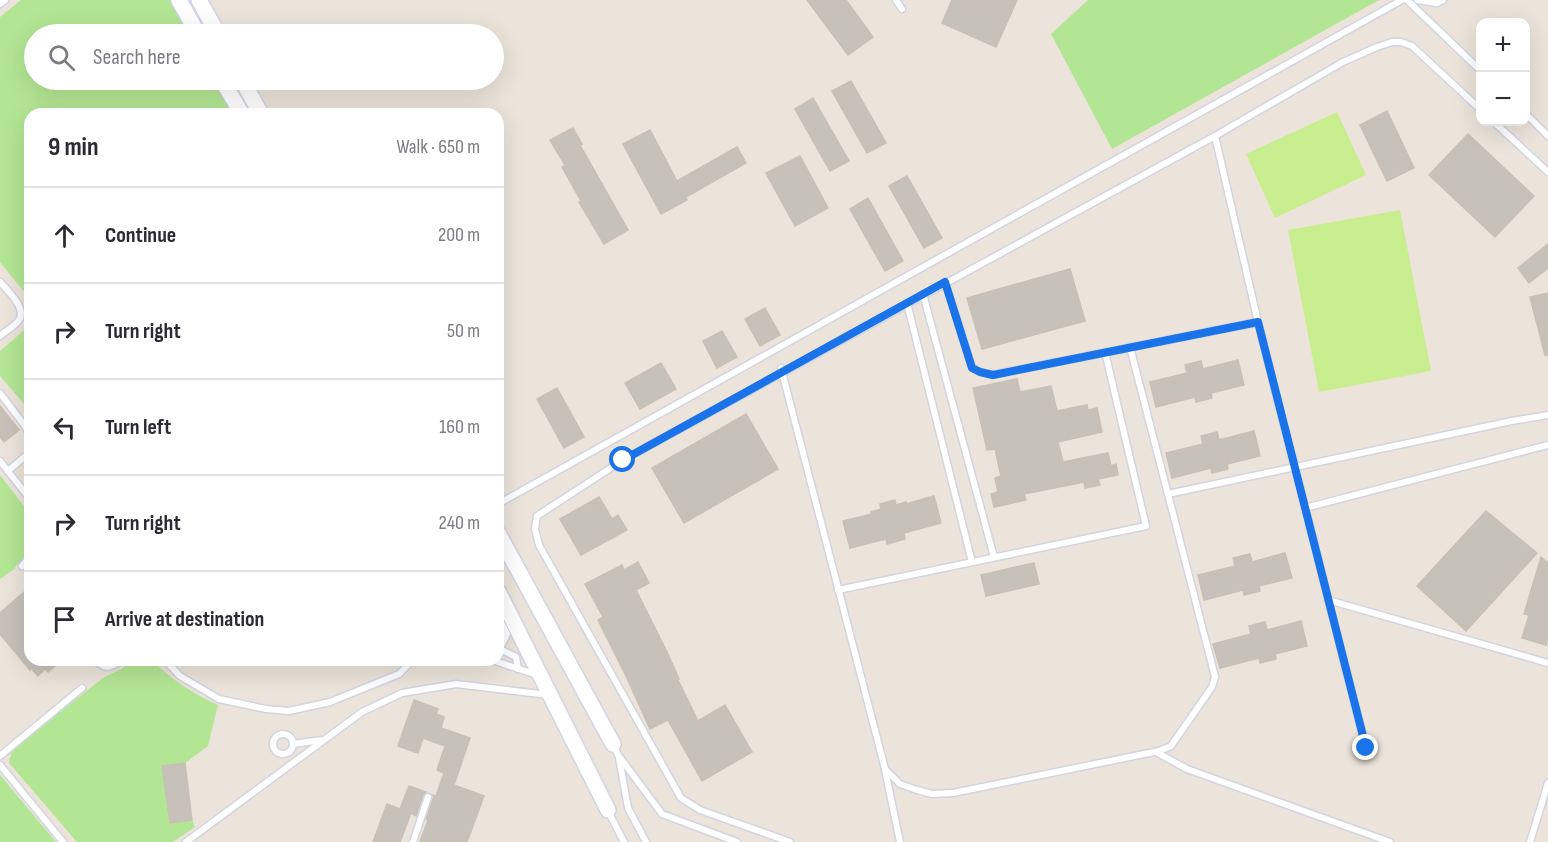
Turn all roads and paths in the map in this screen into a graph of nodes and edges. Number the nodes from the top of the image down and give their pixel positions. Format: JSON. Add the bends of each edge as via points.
{"nodes":[{"id":1,"x":5,"y":0,"type":"edge"},
{"id":2,"x":179,"y":0,"type":"edge"},
{"id":3,"x":199,"y":0,"type":"edge"},
{"id":4,"x":896,"y":0,"type":"edge"},
{"id":5,"x":1402,"y":0,"type":"edge"},
{"id":6,"x":1407,"y":0,"type":"edge"},
{"id":7,"x":1417,"y":0,"type":"edge"},
{"id":8,"x":1443,"y":0,"type":"edge"},
{"id":9,"x":0,"y":4,"type":"edge"},
{"id":10,"x":902,"y":9,"type":"dead end"},
{"id":11,"x":192,"y":24,"type":"edge"},
{"id":12,"x":212,"y":24,"type":"edge"},
{"id":13,"x":1476,"y":66,"type":"edge"},
{"id":14,"x":228,"y":90,"type":"edge"},
{"id":15,"x":248,"y":90,"type":"edge"},
{"id":16,"x":1476,"y":105,"type":"edge"},
{"id":17,"x":238,"y":108,"type":"edge"},
{"id":18,"x":258,"y":108,"type":"edge"},
{"id":19,"x":1530,"y":118,"type":"edge"},
{"id":20,"x":1498,"y":126,"type":"edge"},
{"id":21,"x":1548,"y":135,"type":"edge"},
{"id":22,"x":1215,"y":136,"type":"junction"},
{"id":23,"x":1548,"y":172,"type":"edge"},
{"id":24,"x":0,"y":282,"type":"edge"},
{"id":25,"x":945,"y":282,"type":"junction"},
{"id":26,"x":923,"y":294,"type":"junction"},
{"id":27,"x":907,"y":303,"type":"junction"},
{"id":28,"x":1258,"y":322,"type":"junction"},
{"id":29,"x":0,"y":336,"type":"edge"},
{"id":30,"x":1130,"y":347,"type":"junction"},
{"id":31,"x":1105,"y":352,"type":"junction"},
{"id":32,"x":781,"y":370,"type":"junction"},
{"id":33,"x":0,"y":393,"type":"edge"},
{"id":34,"x":1548,"y":415,"type":"edge"},
{"id":35,"x":24,"y":425,"type":"edge"},
{"id":36,"x":1548,"y":445,"type":"edge"},
{"id":37,"x":24,"y":457,"type":"edge"},
{"id":38,"x":0,"y":461,"type":"edge"},
{"id":39,"x":1295,"y":467,"type":"junction"},
{"id":40,"x":8,"y":471,"type":"junction"},
{"id":41,"x":24,"y":491,"type":"edge"},
{"id":42,"x":1168,"y":494,"type":"junction"},
{"id":43,"x":504,"y":501,"type":"edge"},
{"id":44,"x":1305,"y":508,"type":"junction"},
{"id":45,"x":504,"y":544,"type":"edge"},
{"id":46,"x":994,"y":558,"type":"junction"},
{"id":47,"x":972,"y":562,"type":"junction"},
{"id":48,"x":24,"y":564,"type":"edge"},
{"id":49,"x":22,"y":566,"type":"dead end"},
{"id":50,"x":838,"y":590,"type":"junction"},
{"id":51,"x":1328,"y":600,"type":"junction"},
{"id":52,"x":504,"y":603,"type":"edge"},
{"id":53,"x":504,"y":651,"type":"edge"},
{"id":54,"x":1548,"y":663,"type":"edge"},
{"id":55,"x":504,"y":664,"type":"edge"},
{"id":56,"x":171,"y":666,"type":"edge"},
{"id":57,"x":407,"y":666,"type":"edge"},
{"id":58,"x":518,"y":669,"type":"junction"},
{"id":59,"x":540,"y":676,"type":"junction"},
{"id":60,"x":82,"y":688,"type":"dead end"},
{"id":61,"x":550,"y":695,"type":"junction"},
{"id":62,"x":325,"y":739,"type":"junction"},
{"id":63,"x":293,"y":744,"type":"dead end"},
{"id":64,"x":1366,"y":748,"type":"dead end"},
{"id":65,"x":616,"y":749,"type":"junction"},
{"id":66,"x":1155,"y":752,"type":"junction"},
{"id":67,"x":0,"y":756,"type":"edge"},
{"id":68,"x":0,"y":765,"type":"edge"},
{"id":69,"x":885,"y":769,"type":"junction"},
{"id":70,"x":1548,"y":783,"type":"edge"},
{"id":71,"x":428,"y":797,"type":"dead end"},
{"id":72,"x":608,"y":810,"type":"joint"},
{"id":73,"x":63,"y":842,"type":"edge"},
{"id":74,"x":186,"y":842,"type":"edge"},
{"id":75,"x":413,"y":842,"type":"edge"},
{"id":76,"x":624,"y":842,"type":"edge"},
{"id":77,"x":645,"y":842,"type":"edge"},
{"id":78,"x":738,"y":842,"type":"edge"},
{"id":79,"x":790,"y":842,"type":"edge"},
{"id":80,"x":900,"y":842,"type":"edge"},
{"id":81,"x":1390,"y":842,"type":"edge"},
{"id":82,"x":1530,"y":842,"type":"edge"}],
"edges":[{"from":1,"to":9,"type":"lane"},
{"from":2,"to":11,"type":"street"},
{"from":3,"to":12,"type":"street"},
{"from":4,"to":10,"type":"lane"},
{"from":5,"to":43,"type":"lane"},
{"from":6,"to":13,"type":"lane"},
{"from":7,"to":8,"type":"lane"},
{"from":14,"to":17,"type":"street"},
{"from":15,"to":18,"type":"street"},
{"from":16,"to":22,"type":"lane","via":[[1412,46],[1392,42],[1343,62]]},
{"from":19,"to":21,"type":"lane"},
{"from":20,"to":23,"type":"lane"},
{"from":22,"to":25,"type":"lane"},
{"from":22,"to":28,"type":"lane"},
{"from":24,"to":29,"type":"lane","via":[[19,305],[21,314]]},
{"from":25,"to":26,"type":"lane"},
{"from":25,"to":31,"type":"lane","via":[[972,368],[980,372],[993,375]]},
{"from":26,"to":27,"type":"lane"},
{"from":26,"to":46,"type":"lane"},
{"from":27,"to":32,"type":"lane"},
{"from":27,"to":47,"type":"lane"},
{"from":28,"to":30,"type":"lane"},
{"from":28,"to":39,"type":"lane"},
{"from":30,"to":31,"type":"lane"},
{"from":30,"to":42,"type":"lane"},
{"from":31,"to":46,"type":"lane","via":[[1146,526]]},
{"from":32,"to":50,"type":"lane"},
{"from":32,"to":79,"type":"lane","via":[[623,460],[537,516],[535,529],[539,545],[681,798],[700,810]]},
{"from":33,"to":35,"type":"lane"},
{"from":34,"to":39,"type":"lane"},
{"from":36,"to":44,"type":"lane"},
{"from":37,"to":40,"type":"lane"},
{"from":38,"to":40,"type":"lane"},
{"from":39,"to":42,"type":"lane"},
{"from":39,"to":44,"type":"lane"},
{"from":40,"to":41,"type":"lane"},
{"from":42,"to":66,"type":"lane","via":[[1215,677],[1171,746]]},
{"from":44,"to":51,"type":"lane"},
{"from":45,"to":65,"type":"street"},
{"from":46,"to":47,"type":"lane"},
{"from":47,"to":50,"type":"lane"},
{"from":48,"to":49,"type":"lane"},
{"from":50,"to":69,"type":"lane"},
{"from":51,"to":54,"type":"lane"},
{"from":51,"to":64,"type":"lane"},
{"from":52,"to":59,"type":"street"},
{"from":53,"to":58,"type":"lane","via":[[516,657]]},
{"from":55,"to":58,"type":"lane"},
{"from":56,"to":57,"type":"lane","via":[[219,699],[289,711],[330,702],[399,674]]},
{"from":58,"to":59,"type":"lane"},
{"from":59,"to":61,"type":"street"},
{"from":60,"to":67,"type":"lane"},
{"from":61,"to":62,"type":"lane","via":[[456,684],[402,693],[362,712]]},
{"from":61,"to":72,"type":"street"},
{"from":62,"to":63,"type":"lane"},
{"from":62,"to":74,"type":"lane"},
{"from":65,"to":77,"type":"lane","via":[[628,808]]},
{"from":65,"to":78,"type":"lane","via":[[662,814]]},
{"from":66,"to":69,"type":"lane","via":[[953,793],[933,794],[900,784]]},
{"from":66,"to":81,"type":"lane","via":[[1187,770]]},
{"from":68,"to":73,"type":"lane"},
{"from":69,"to":80,"type":"lane"},
{"from":70,"to":82,"type":"lane"},
{"from":71,"to":75,"type":"lane"},
{"from":72,"to":76,"type":"lane"}]}
